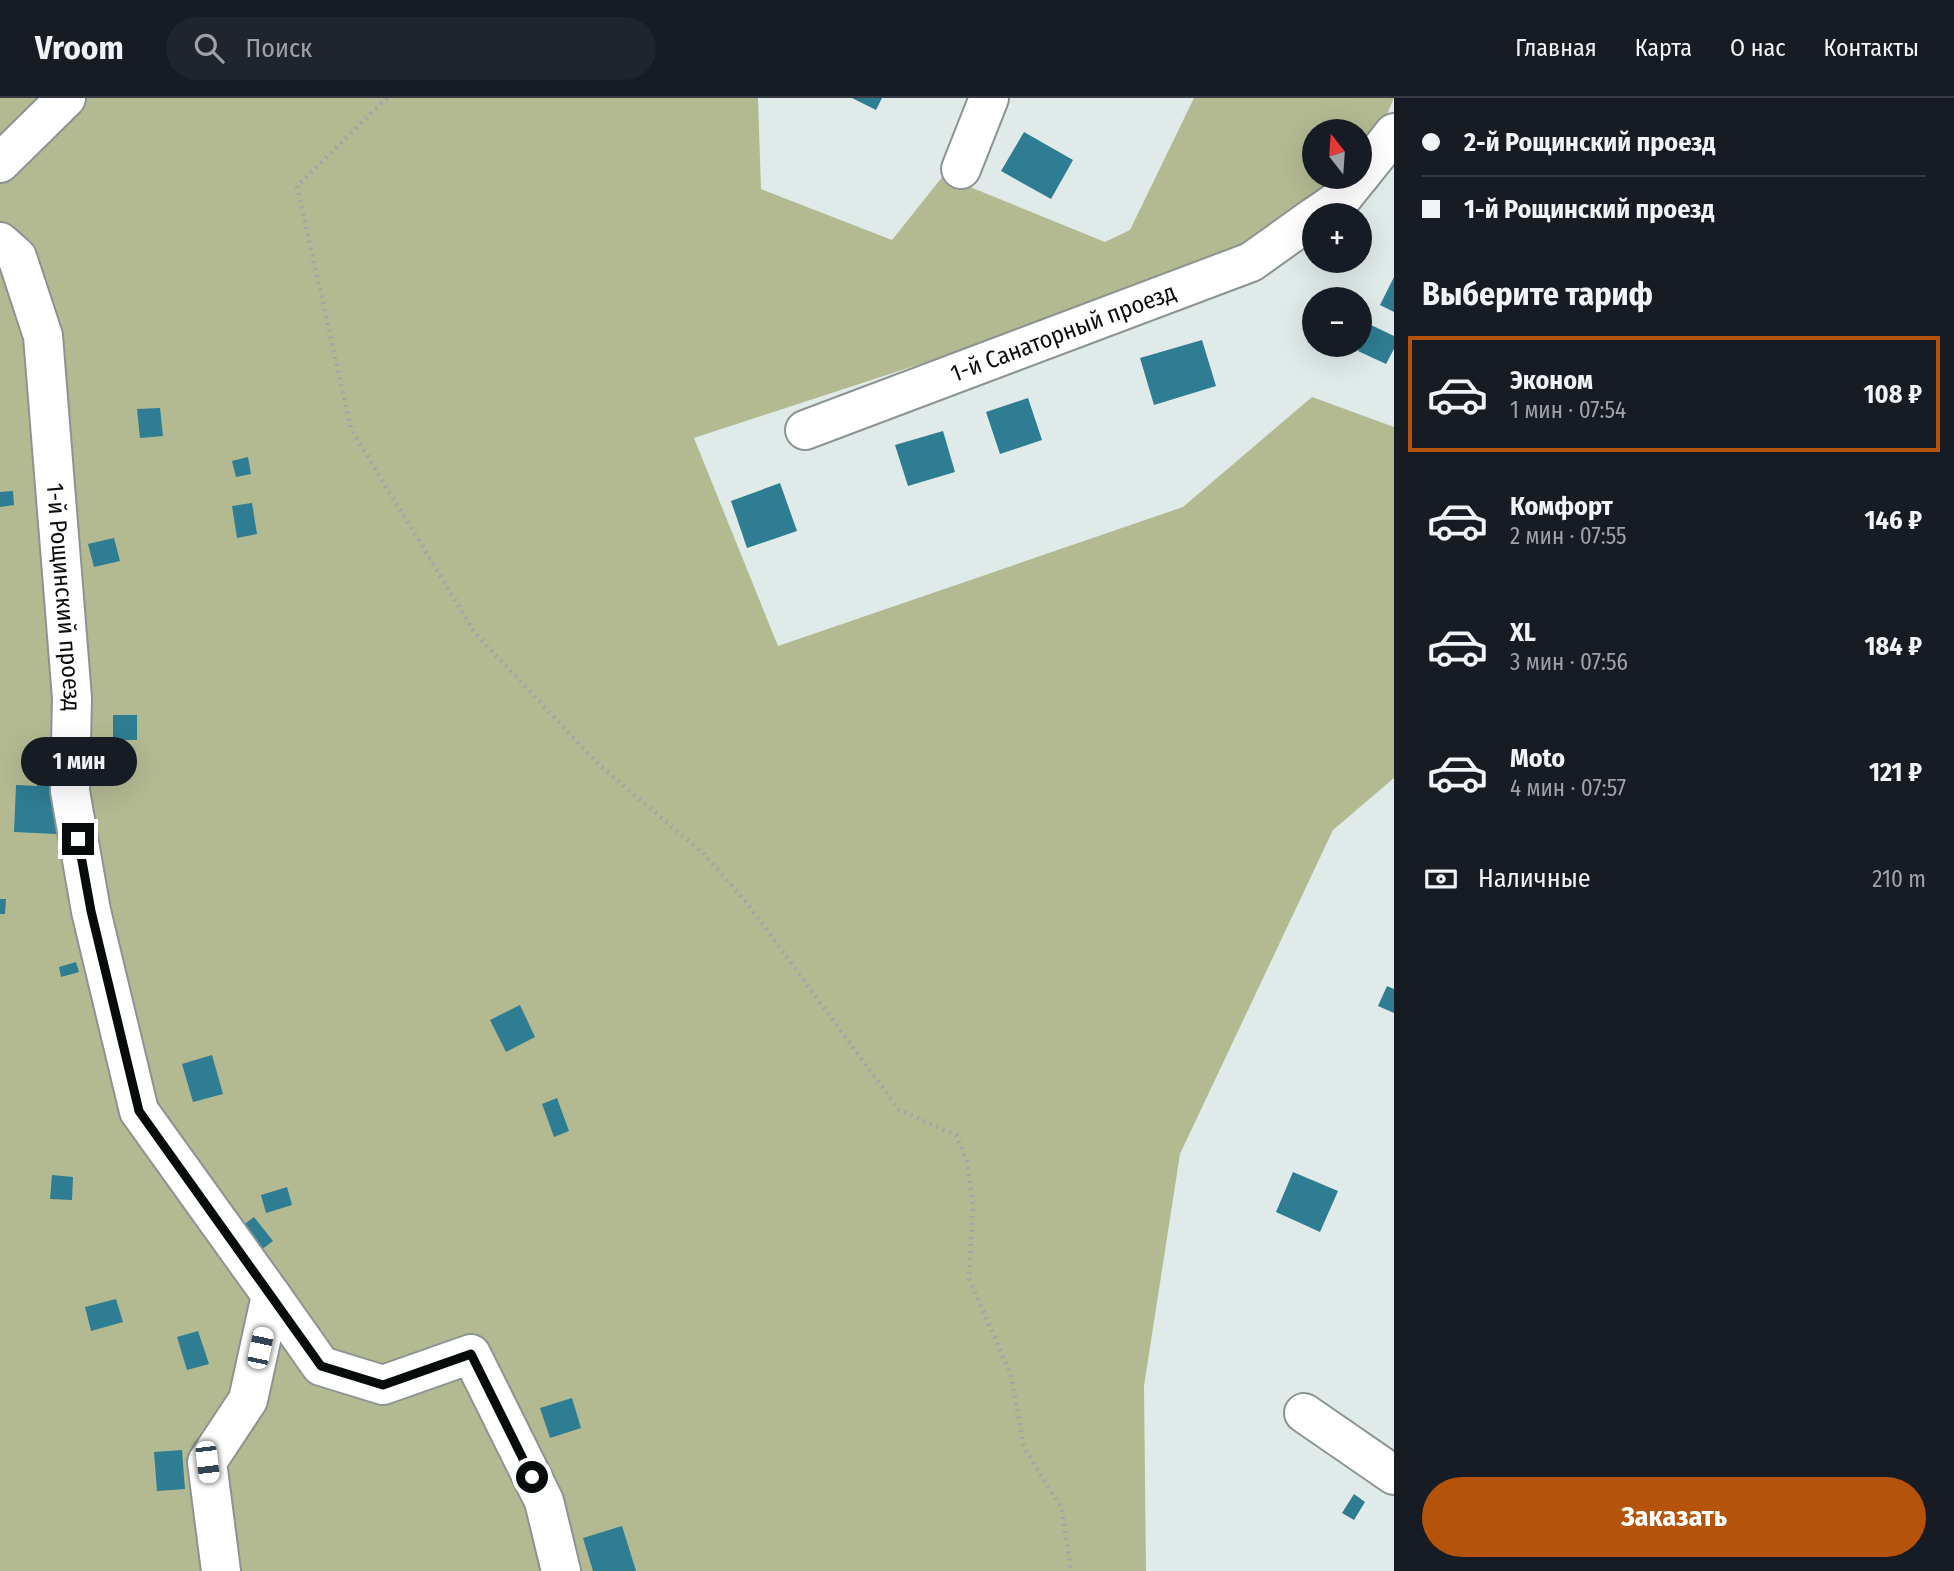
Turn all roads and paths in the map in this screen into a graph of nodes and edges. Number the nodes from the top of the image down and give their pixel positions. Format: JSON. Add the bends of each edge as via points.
{"nodes":[{"id":1,"x":66,"y":98,"type":"edge"},
{"id":2,"x":387,"y":98,"type":"edge"},
{"id":3,"x":989,"y":98,"type":"edge"},
{"id":4,"x":1394,"y":132,"type":"edge"},
{"id":5,"x":1372,"y":160,"type":"edge"},
{"id":6,"x":0,"y":163,"type":"edge"},
{"id":7,"x":961,"y":169,"type":"dead end"},
{"id":8,"x":1349,"y":189,"type":"edge"},
{"id":9,"x":1334,"y":203,"type":"edge"},
{"id":10,"x":1302,"y":226,"type":"edge"},
{"id":11,"x":0,"y":242,"type":"edge"},
{"id":12,"x":805,"y":430,"type":"dead end"},
{"id":13,"x":271,"y":1295,"type":"junction"},
{"id":14,"x":1304,"y":1413,"type":"dead end"},
{"id":15,"x":1394,"y":1475,"type":"edge"},
{"id":16,"x":221,"y":1571,"type":"edge"},
{"id":17,"x":561,"y":1571,"type":"edge"},
{"id":18,"x":1071,"y":1571,"type":"edge"}],
"edges":[{"from":1,"to":6,"type":"street"},
{"from":2,"to":18,"type":"path","via":[[297,186],[351,429],[475,633],[600,765],[703,853],[747,903],[899,1110],[956,1135],[967,1162],[972,1205],[969,1279],[1011,1375],[1024,1448],[1062,1509]]},
{"from":3,"to":7,"type":"street"},
{"from":4,"to":5,"type":"street","name":"1-й Санаторный проезд"},
{"from":8,"to":9,"type":"street","name":"1-й Санаторный проезд"},
{"from":10,"to":12,"type":"street","name":"1-й Санаторный проезд","via":[[1251,262]]},
{"from":11,"to":13,"type":"street","name":"1-й Рощинский проезд","via":[[17,257],[43,336],[72,698],[70,791],[91,911],[139,1111]]},
{"from":13,"to":16,"type":"street","via":[[248,1400],[207,1462]]},
{"from":13,"to":17,"type":"street","name":"1-й Рощинский проезд","via":[[321,1366],[383,1385],[471,1354],[544,1501]]},
{"from":14,"to":15,"type":"street"}]}
